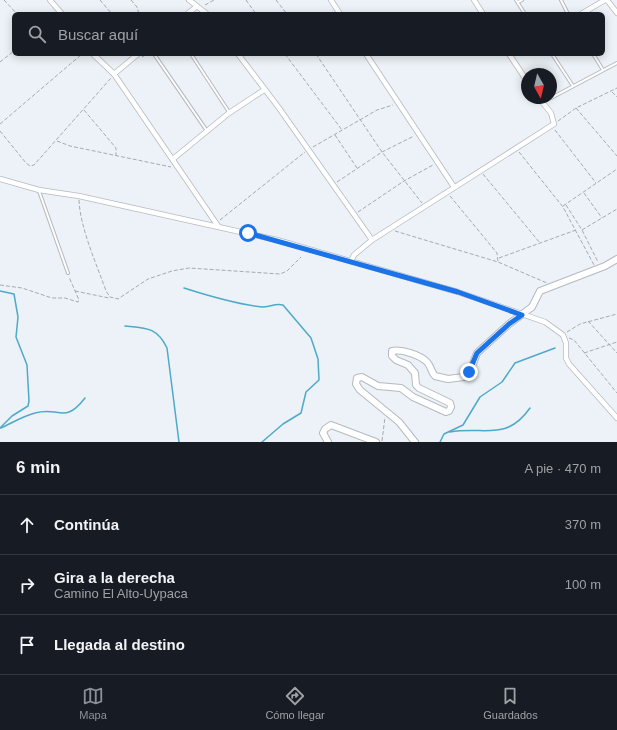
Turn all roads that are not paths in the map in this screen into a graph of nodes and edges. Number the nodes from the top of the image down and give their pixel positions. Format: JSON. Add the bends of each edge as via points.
{"nodes":[{"id":1,"x":50,"y":0,"type":"edge"},
{"id":2,"x":190,"y":0,"type":"edge"},
{"id":3,"x":331,"y":0,"type":"edge"},
{"id":4,"x":474,"y":0,"type":"edge"},
{"id":5,"x":522,"y":0,"type":"edge"},
{"id":6,"x":560,"y":0,"type":"edge"},
{"id":7,"x":606,"y":0,"type":"edge"},
{"id":8,"x":517,"y":1,"type":"edge"},
{"id":9,"x":196,"y":7,"type":"junction"},
{"id":10,"x":60,"y":12,"type":"edge"},
{"id":11,"x":190,"y":12,"type":"edge"},
{"id":12,"x":204,"y":12,"type":"edge"},
{"id":13,"x":339,"y":12,"type":"edge"},
{"id":14,"x":482,"y":12,"type":"edge"},
{"id":15,"x":524,"y":12,"type":"edge"},
{"id":16,"x":567,"y":12,"type":"edge"},
{"id":17,"x":585,"y":12,"type":"edge"},
{"id":18,"x":617,"y":13,"type":"edge"},
{"id":19,"x":95,"y":56,"type":"edge"},
{"id":20,"x":140,"y":56,"type":"edge"},
{"id":21,"x":155,"y":56,"type":"edge"},
{"id":22,"x":192,"y":56,"type":"edge"},
{"id":23,"x":239,"y":56,"type":"edge"},
{"id":24,"x":367,"y":56,"type":"edge"},
{"id":25,"x":510,"y":56,"type":"edge"},
{"id":26,"x":553,"y":56,"type":"edge"},
{"id":27,"x":594,"y":56,"type":"edge"},
{"id":28,"x":617,"y":63,"type":"edge"},
{"id":29,"x":603,"y":70,"type":"junction"},
{"id":30,"x":521,"y":72,"type":"edge"},
{"id":31,"x":114,"y":74,"type":"junction"},
{"id":32,"x":573,"y":86,"type":"junction"},
{"id":33,"x":264,"y":90,"type":"junction"},
{"id":34,"x":557,"y":95,"type":"edge"},
{"id":35,"x":543,"y":104,"type":"edge"},
{"id":36,"x":229,"y":114,"type":"junction"},
{"id":37,"x":207,"y":132,"type":"junction"},
{"id":38,"x":173,"y":159,"type":"junction"},
{"id":39,"x":0,"y":179,"type":"edge"},
{"id":40,"x":451,"y":189,"type":"junction"},
{"id":41,"x":39,"y":190,"type":"junction"},
{"id":42,"x":217,"y":224,"type":"junction"},
{"id":43,"x":372,"y":240,"type":"junction"},
{"id":44,"x":617,"y":259,"type":"edge"},
{"id":45,"x":351,"y":261,"type":"junction"},
{"id":46,"x":68,"y":272,"type":"road end"},
{"id":47,"x":522,"y":315,"type":"junction"},
{"id":48,"x":617,"y":418,"type":"edge"},
{"id":49,"x":328,"y":442,"type":"edge"},
{"id":50,"x":376,"y":442,"type":"edge"},
{"id":51,"x":414,"y":442,"type":"edge"}],
"edges":[{"from":1,"to":10,"type":"street"},
{"from":2,"to":9,"type":"street"},
{"from":3,"to":13,"type":"street"},
{"from":4,"to":14,"type":"street"},
{"from":5,"to":8,"type":"lane"},
{"from":6,"to":16,"type":"lane"},
{"from":7,"to":17,"type":"street"},
{"from":7,"to":18,"type":"street"},
{"from":8,"to":15,"type":"lane"},
{"from":9,"to":11,"type":"street"},
{"from":9,"to":12,"type":"street"},
{"from":19,"to":31,"type":"street"},
{"from":20,"to":31,"type":"street"},
{"from":21,"to":37,"type":"lane"},
{"from":22,"to":36,"type":"lane"},
{"from":23,"to":33,"type":"street"},
{"from":24,"to":40,"type":"street"},
{"from":25,"to":30,"type":"street"},
{"from":26,"to":32,"type":"lane"},
{"from":27,"to":29,"type":"lane"},
{"from":28,"to":29,"type":"lane"},
{"from":29,"to":32,"type":"lane"},
{"from":31,"to":38,"type":"street"},
{"from":32,"to":34,"type":"lane"},
{"from":33,"to":36,"type":"street"},
{"from":33,"to":43,"type":"street"},
{"from":35,"to":40,"type":"street","via":[[551,113],[554,124]]},
{"from":36,"to":37,"type":"street"},
{"from":37,"to":38,"type":"street"},
{"from":38,"to":42,"type":"street"},
{"from":39,"to":41,"type":"street"},
{"from":40,"to":43,"type":"street"},
{"from":41,"to":42,"type":"street"},
{"from":41,"to":46,"type":"lane"},
{"from":42,"to":45,"type":"street"},
{"from":43,"to":45,"type":"street","via":[[354,255]]},
{"from":44,"to":47,"type":"street","via":[[599,269],[550,286],[537,294],[532,307]]},
{"from":45,"to":47,"type":"street","via":[[458,292]]},
{"from":47,"to":48,"type":"street","via":[[545,322],[564,335],[569,364]]},
{"from":47,"to":51,"type":"street","via":[[477,353],[469,372],[457,379],[435,376],[422,358],[400,350],[392,351],[394,359],[406,363],[415,373],[416,385],[419,388],[449,402],[452,407],[446,412],[413,397],[401,388],[378,386],[363,378],[357,378],[360,390],[405,429]]},
{"from":49,"to":50,"type":"street","via":[[323,433],[331,425]]}]}
